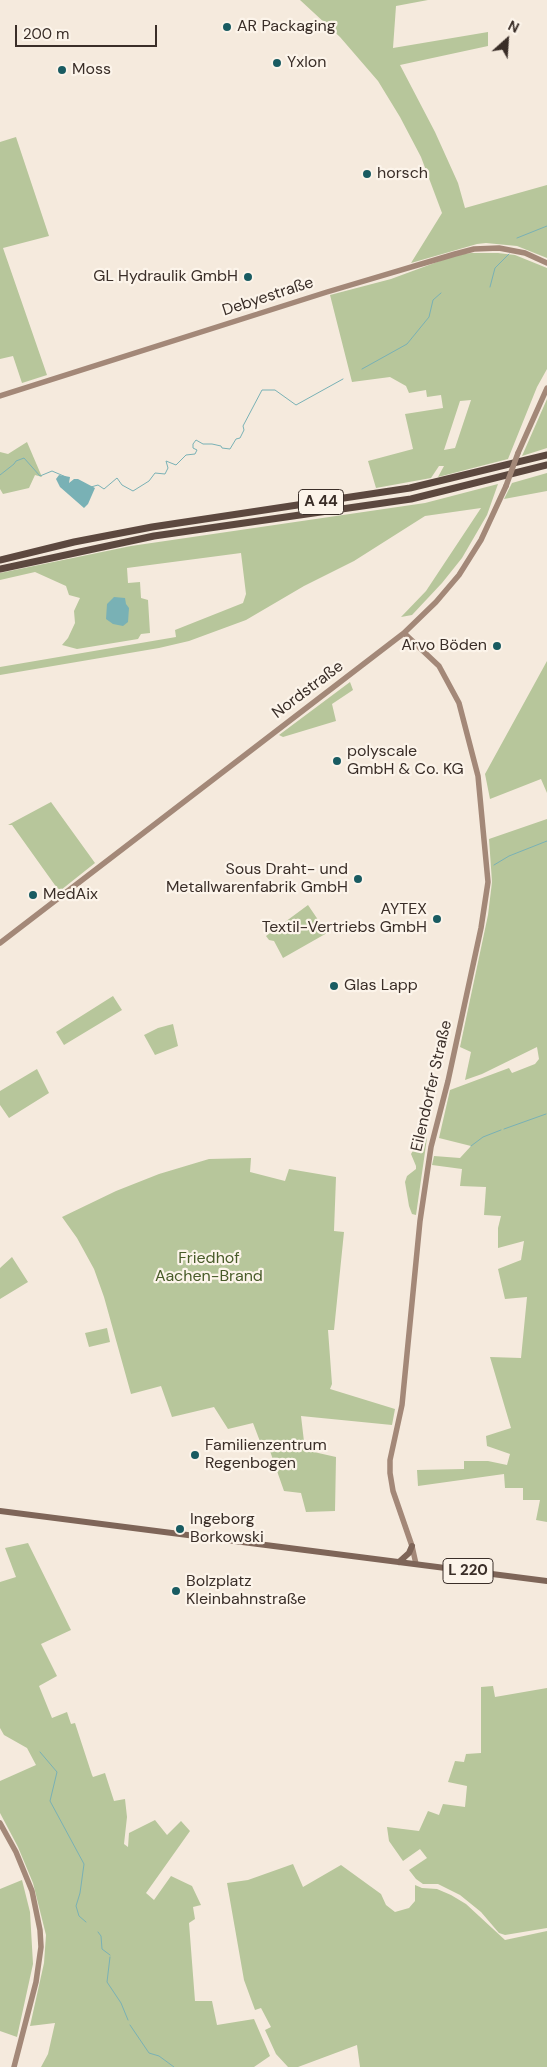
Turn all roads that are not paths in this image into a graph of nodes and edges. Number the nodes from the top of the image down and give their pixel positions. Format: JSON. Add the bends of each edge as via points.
{"nodes":[{"id":1,"x":547,"y":263,"type":"edge"},
{"id":2,"x":547,"y":388,"type":"edge"},
{"id":3,"x":0,"y":396,"type":"edge"},
{"id":4,"x":547,"y":455,"type":"edge"},
{"id":5,"x":547,"y":465,"type":"edge"},
{"id":6,"x":0,"y":560,"type":"edge"},
{"id":7,"x":0,"y":569,"type":"edge"},
{"id":8,"x":404,"y":633,"type":"junction"},
{"id":9,"x":0,"y":943,"type":"edge"},
{"id":10,"x":0,"y":1512,"type":"edge"},
{"id":11,"x":412,"y":1546,"type":"junction"},
{"id":12,"x":399,"y":1562,"type":"junction"},
{"id":13,"x":416,"y":1564,"type":"junction"},
{"id":14,"x":547,"y":1581,"type":"edge"},
{"id":15,"x":0,"y":1823,"type":"edge"},
{"id":16,"x":14,"y":2067,"type":"edge"}],
"edges":[{"from":1,"to":3,"type":"street","name":"Debyestraße","via":[[525,253],[499,248],[474,249]]},
{"from":2,"to":8,"type":"street","name":"Nordstraße","bridge":true,"via":[[481,540],[436,602]]},
{"from":4,"to":6,"type":"highway","number":"A 44","via":[[410,488],[152,527]]},
{"from":5,"to":7,"type":"highway","number":"A 44","via":[[411,499],[154,536]]},
{"from":8,"to":9,"type":"street","name":"Nordstraße"},
{"from":8,"to":11,"type":"street","name":"Eilendorfer Straße","via":[[439,666],[459,703],[478,776],[488,882],[481,928],[432,1147],[420,1221],[402,1404],[390,1460],[393,1491]]},
{"from":10,"to":12,"type":"main road","number":"L 220"},
{"from":11,"to":12,"type":"main road"},
{"from":11,"to":13,"type":"street","name":"Eilendorfer Straße"},
{"from":12,"to":13,"type":"main road","number":"L 220"},
{"from":13,"to":14,"type":"main road","number":"L 220"},
{"from":15,"to":16,"type":"street","via":[[32,1891],[41,1947],[36,1982]]}]}
